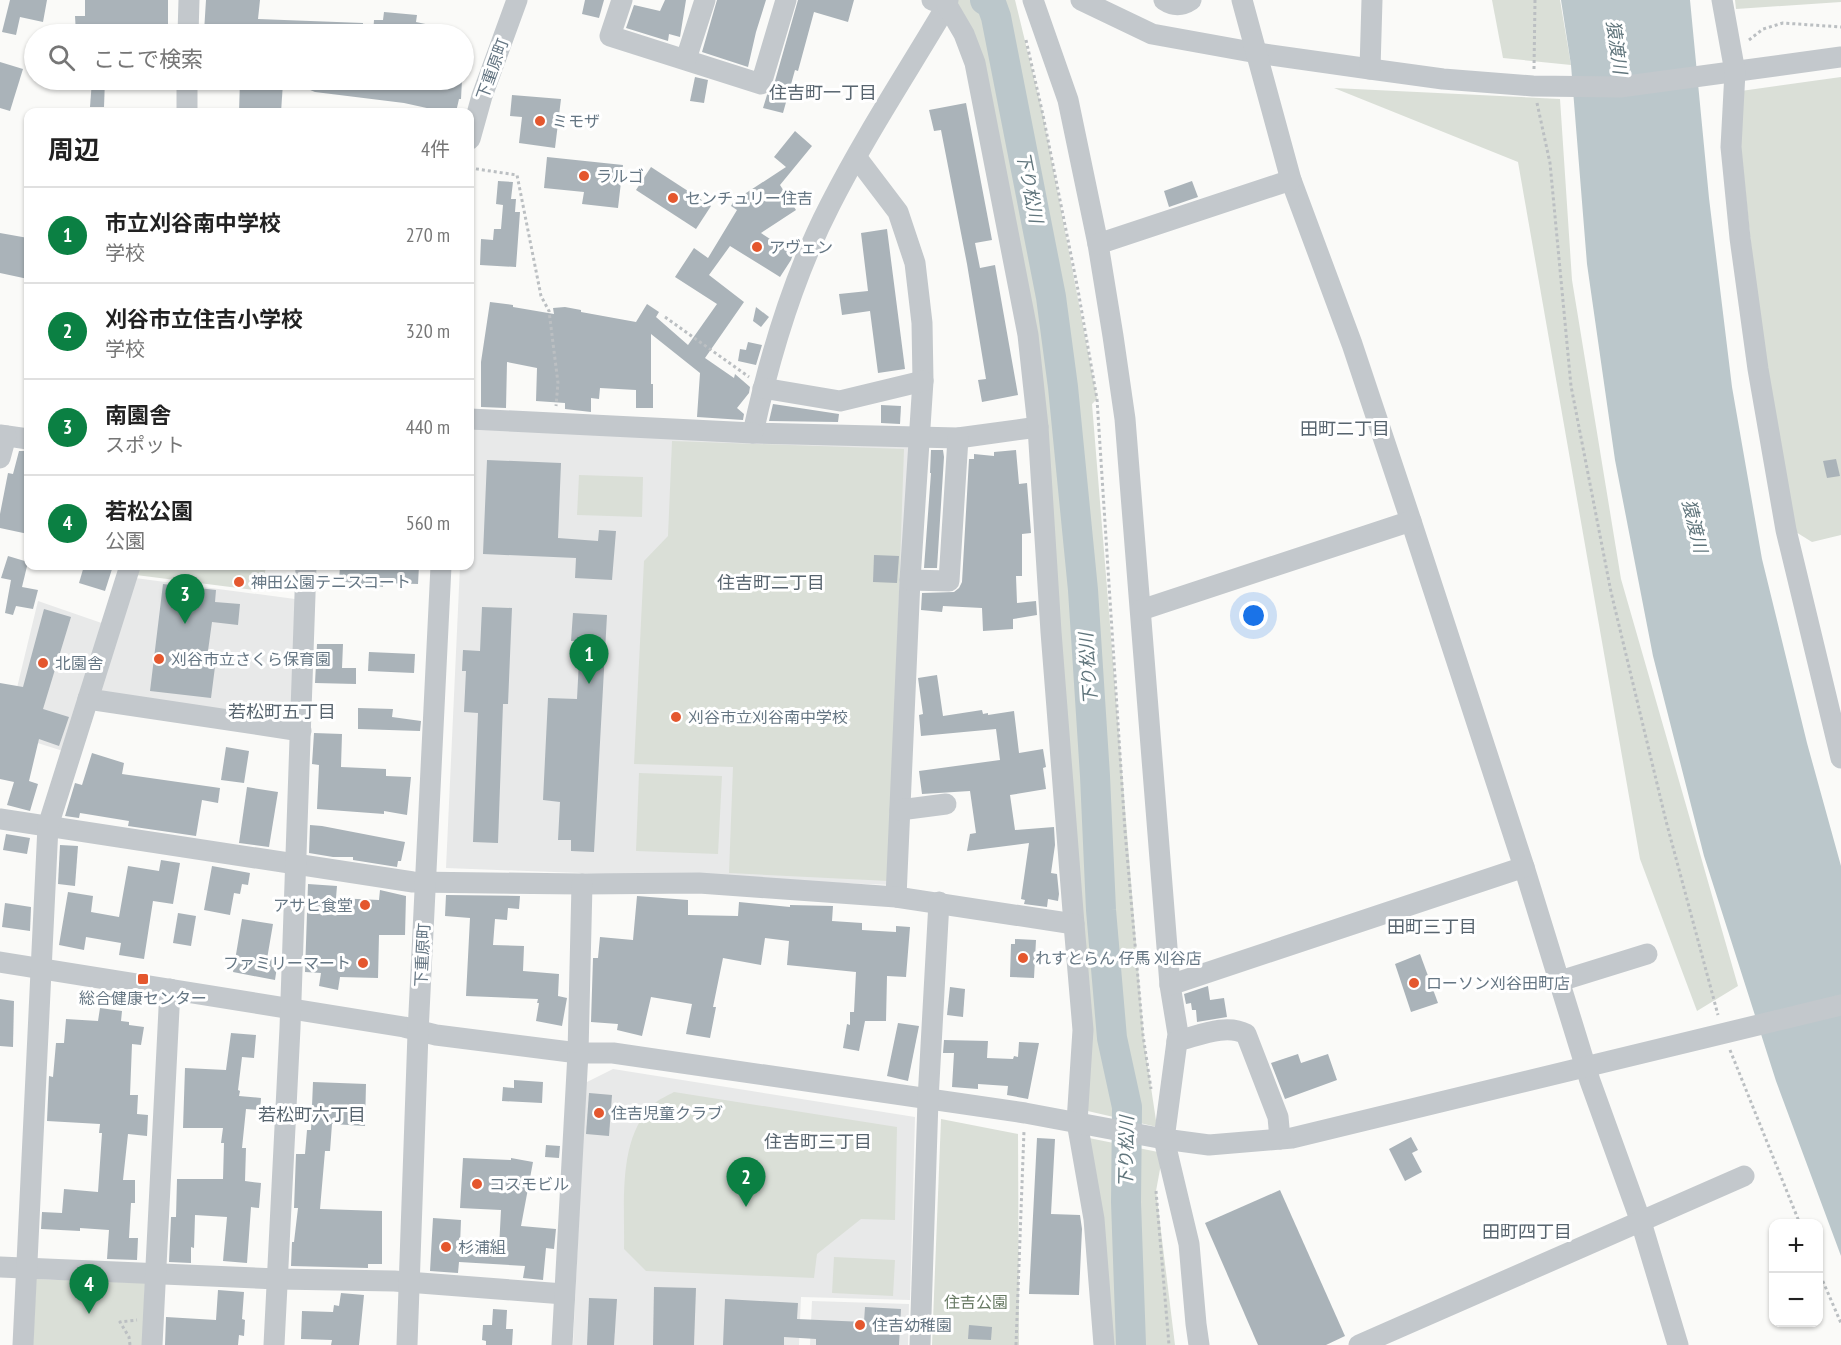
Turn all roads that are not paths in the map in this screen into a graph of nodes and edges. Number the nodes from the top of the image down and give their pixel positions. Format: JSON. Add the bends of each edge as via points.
{"nodes":[{"id":1,"x":189,"y":0,"type":"edge"},
{"id":2,"x":517,"y":0,"type":"edge"},
{"id":3,"x":622,"y":0,"type":"edge"},
{"id":4,"x":705,"y":0,"type":"edge"},
{"id":5,"x":786,"y":0,"type":"edge"},
{"id":6,"x":1033,"y":0,"type":"edge"},
{"id":7,"x":1081,"y":0,"type":"edge"},
{"id":8,"x":1164,"y":0,"type":"edge"},
{"id":9,"x":1191,"y":0,"type":"edge"},
{"id":10,"x":1242,"y":0,"type":"edge"},
{"id":11,"x":1372,"y":0,"type":"edge"},
{"id":12,"x":1722,"y":0,"type":"edge"},
{"id":13,"x":942,"y":2,"type":"edge"},
{"id":14,"x":1105,"y":5,"type":"edge"},
{"id":15,"x":188,"y":24,"type":"edge"},
{"id":16,"x":1257,"y":53,"type":"junction"},
{"id":17,"x":1841,"y":57,"type":"edge"},
{"id":18,"x":686,"y":59,"type":"junction"},
{"id":19,"x":1370,"y":69,"type":"junction"},
{"id":20,"x":1735,"y":72,"type":"junction"},
{"id":21,"x":187,"y":90,"type":"edge"},
{"id":22,"x":187,"y":108,"type":"edge"},
{"id":23,"x":474,"y":125,"type":"edge"},
{"id":24,"x":857,"y":158,"type":"junction"},
{"id":25,"x":1291,"y":180,"type":"junction"},
{"id":26,"x":1098,"y":244,"type":"junction"},
{"id":27,"x":923,"y":381,"type":"junction"},
{"id":28,"x":763,"y":388,"type":"junction"},
{"id":29,"x":474,"y":419,"type":"edge"},
{"id":30,"x":1038,"y":428,"type":"junction"},
{"id":31,"x":753,"y":433,"type":"junction"},
{"id":32,"x":3,"y":436,"type":"edge"},
{"id":33,"x":958,"y":438,"type":"junction"},
{"id":34,"x":24,"y":439,"type":"edge"},
{"id":35,"x":918,"y":439,"type":"junction"},
{"id":36,"x":0,"y":458,"type":"edge"},
{"id":37,"x":1411,"y":521,"type":"junction"},
{"id":38,"x":129,"y":570,"type":"edge"},
{"id":39,"x":306,"y":570,"type":"edge"},
{"id":40,"x":441,"y":570,"type":"edge"},
{"id":41,"x":910,"y":580,"type":"junction"},
{"id":42,"x":1141,"y":610,"type":"junction"},
{"id":43,"x":88,"y":699,"type":"junction"},
{"id":44,"x":301,"y":731,"type":"junction"},
{"id":45,"x":1841,"y":758,"type":"edge"},
{"id":46,"x":946,"y":804,"type":"dead end"},
{"id":47,"x":900,"y":810,"type":"junction"},
{"id":48,"x":0,"y":819,"type":"edge"},
{"id":49,"x":48,"y":826,"type":"junction"},
{"id":50,"x":296,"y":865,"type":"junction"},
{"id":51,"x":1524,"y":867,"type":"junction"},
{"id":52,"x":426,"y":881,"type":"junction"},
{"id":53,"x":582,"y":884,"type":"junction"},
{"id":54,"x":896,"y":897,"type":"junction"},
{"id":55,"x":939,"y":902,"type":"junction"},
{"id":56,"x":1074,"y":924,"type":"junction"},
{"id":57,"x":1647,"y":954,"type":"dead end"},
{"id":58,"x":0,"y":962,"type":"edge"},
{"id":59,"x":41,"y":967,"type":"junction"},
{"id":60,"x":1560,"y":981,"type":"junction"},
{"id":61,"x":1170,"y":985,"type":"junction"},
{"id":62,"x":170,"y":989,"type":"junction"},
{"id":63,"x":1841,"y":1005,"type":"edge"},
{"id":64,"x":290,"y":1009,"type":"junction"},
{"id":65,"x":418,"y":1030,"type":"junction"},
{"id":66,"x":1177,"y":1041,"type":"junction"},
{"id":67,"x":578,"y":1053,"type":"junction"},
{"id":68,"x":1587,"y":1066,"type":"junction"},
{"id":69,"x":928,"y":1100,"type":"junction"},
{"id":70,"x":1077,"y":1122,"type":"junction"},
{"id":71,"x":1161,"y":1138,"type":"junction"},
{"id":72,"x":1280,"y":1139,"type":"junction"},
{"id":73,"x":1744,"y":1176,"type":"dead end"},
{"id":74,"x":1641,"y":1222,"type":"junction"},
{"id":75,"x":0,"y":1267,"type":"edge"},
{"id":76,"x":26,"y":1269,"type":"junction"},
{"id":77,"x":154,"y":1274,"type":"junction"},
{"id":78,"x":277,"y":1279,"type":"junction"},
{"id":79,"x":410,"y":1283,"type":"junction"},
{"id":80,"x":564,"y":1294,"type":"junction"},
{"id":81,"x":23,"y":1345,"type":"edge"},
{"id":82,"x":152,"y":1345,"type":"edge"},
{"id":83,"x":274,"y":1345,"type":"edge"},
{"id":84,"x":407,"y":1345,"type":"edge"},
{"id":85,"x":562,"y":1345,"type":"edge"},
{"id":86,"x":920,"y":1345,"type":"edge"},
{"id":87,"x":1104,"y":1345,"type":"edge"},
{"id":88,"x":1199,"y":1345,"type":"edge"},
{"id":89,"x":1359,"y":1345,"type":"edge"},
{"id":90,"x":1678,"y":1345,"type":"edge"}],
"edges":[{"from":1,"to":15,"type":"street"},
{"from":2,"to":23,"type":"street","name":"下重原町"},
{"from":3,"to":18,"type":"street","via":[[610,36]]},
{"from":4,"to":18,"type":"street"},
{"from":5,"to":18,"type":"street","via":[[761,84]]},
{"from":6,"to":26,"type":"street","via":[[1068,100]]},
{"from":7,"to":14,"type":"street"},
{"from":8,"to":9,"type":"street","via":[[1182,4]]},
{"from":10,"to":16,"type":"street"},
{"from":11,"to":19,"type":"street"},
{"from":12,"to":20,"type":"street"},
{"from":13,"to":24,"type":"street"},
{"from":13,"to":30,"type":"street","via":[[964,34],[975,63],[1028,335]]},
{"from":14,"to":16,"type":"street","via":[[1152,33]]},
{"from":16,"to":19,"type":"street"},
{"from":16,"to":25,"type":"street"},
{"from":17,"to":20,"type":"street"},
{"from":19,"to":20,"type":"street","via":[[1533,86],[1620,87]]},
{"from":20,"to":45,"type":"street","via":[[1731,147],[1758,369],[1786,530]]},
{"from":21,"to":22,"type":"street"},
{"from":24,"to":27,"type":"street","via":[[898,212],[915,263]]},
{"from":24,"to":28,"type":"street","via":[[802,267],[781,322]]},
{"from":25,"to":26,"type":"street"},
{"from":25,"to":37,"type":"street","via":[[1352,344]]},
{"from":26,"to":42,"type":"street","via":[[1125,419]]},
{"from":27,"to":28,"type":"street","via":[[840,401]]},
{"from":27,"to":35,"type":"street"},
{"from":28,"to":31,"type":"street"},
{"from":29,"to":31,"type":"street"},
{"from":30,"to":33,"type":"street"},
{"from":30,"to":56,"type":"street"},
{"from":31,"to":35,"type":"street"},
{"from":32,"to":34,"type":"street"},
{"from":32,"to":36,"type":"street"},
{"from":33,"to":35,"type":"street"},
{"from":33,"to":41,"type":"street","via":[[949,581]]},
{"from":35,"to":41,"type":"street"},
{"from":37,"to":42,"type":"street"},
{"from":37,"to":51,"type":"street"},
{"from":38,"to":43,"type":"street"},
{"from":39,"to":44,"type":"street"},
{"from":40,"to":52,"type":"street","name":"下重原町"},
{"from":41,"to":47,"type":"street"},
{"from":42,"to":61,"type":"street"},
{"from":43,"to":44,"type":"street"},
{"from":43,"to":49,"type":"street"},
{"from":44,"to":50,"type":"street"},
{"from":46,"to":47,"type":"street"},
{"from":47,"to":54,"type":"street"},
{"from":48,"to":49,"type":"street"},
{"from":49,"to":50,"type":"street"},
{"from":49,"to":59,"type":"street"},
{"from":50,"to":52,"type":"street"},
{"from":50,"to":64,"type":"street"},
{"from":51,"to":60,"type":"street"},
{"from":51,"to":61,"type":"street"},
{"from":52,"to":53,"type":"street"},
{"from":52,"to":65,"type":"street","name":"下重原町"},
{"from":53,"to":54,"type":"street","via":[[699,883]]},
{"from":53,"to":67,"type":"street"},
{"from":54,"to":55,"type":"street"},
{"from":55,"to":56,"type":"street"},
{"from":55,"to":69,"type":"street"},
{"from":56,"to":70,"type":"street","via":[[1083,1030]]},
{"from":57,"to":60,"type":"street"},
{"from":58,"to":59,"type":"street"},
{"from":59,"to":62,"type":"street"},
{"from":59,"to":76,"type":"street"},
{"from":60,"to":68,"type":"street"},
{"from":61,"to":66,"type":"street"},
{"from":62,"to":64,"type":"street"},
{"from":62,"to":77,"type":"street"},
{"from":63,"to":68,"type":"street"},
{"from":64,"to":65,"type":"street"},
{"from":64,"to":78,"type":"street"},
{"from":65,"to":67,"type":"street"},
{"from":65,"to":79,"type":"street","name":"下重原町"},
{"from":66,"to":71,"type":"street"},
{"from":66,"to":72,"type":"street","via":[[1198,1034],[1238,1030],[1246,1034],[1278,1117]]},
{"from":67,"to":69,"type":"street","via":[[613,1053]]},
{"from":67,"to":80,"type":"street"},
{"from":68,"to":72,"type":"street"},
{"from":68,"to":74,"type":"street"},
{"from":69,"to":70,"type":"street"},
{"from":69,"to":86,"type":"street"},
{"from":70,"to":71,"type":"street"},
{"from":70,"to":87,"type":"street","via":[[1094,1219]]},
{"from":71,"to":72,"type":"street","via":[[1209,1145]]},
{"from":71,"to":88,"type":"street","via":[[1189,1244]]},
{"from":73,"to":74,"type":"street"},
{"from":74,"to":89,"type":"street"},
{"from":74,"to":90,"type":"street"},
{"from":75,"to":76,"type":"street"},
{"from":76,"to":77,"type":"street"},
{"from":76,"to":81,"type":"street"},
{"from":77,"to":78,"type":"street"},
{"from":77,"to":82,"type":"street"},
{"from":78,"to":79,"type":"street"},
{"from":78,"to":83,"type":"street"},
{"from":79,"to":80,"type":"street"},
{"from":79,"to":84,"type":"street","name":"下重原町"},
{"from":80,"to":85,"type":"street"}]}
